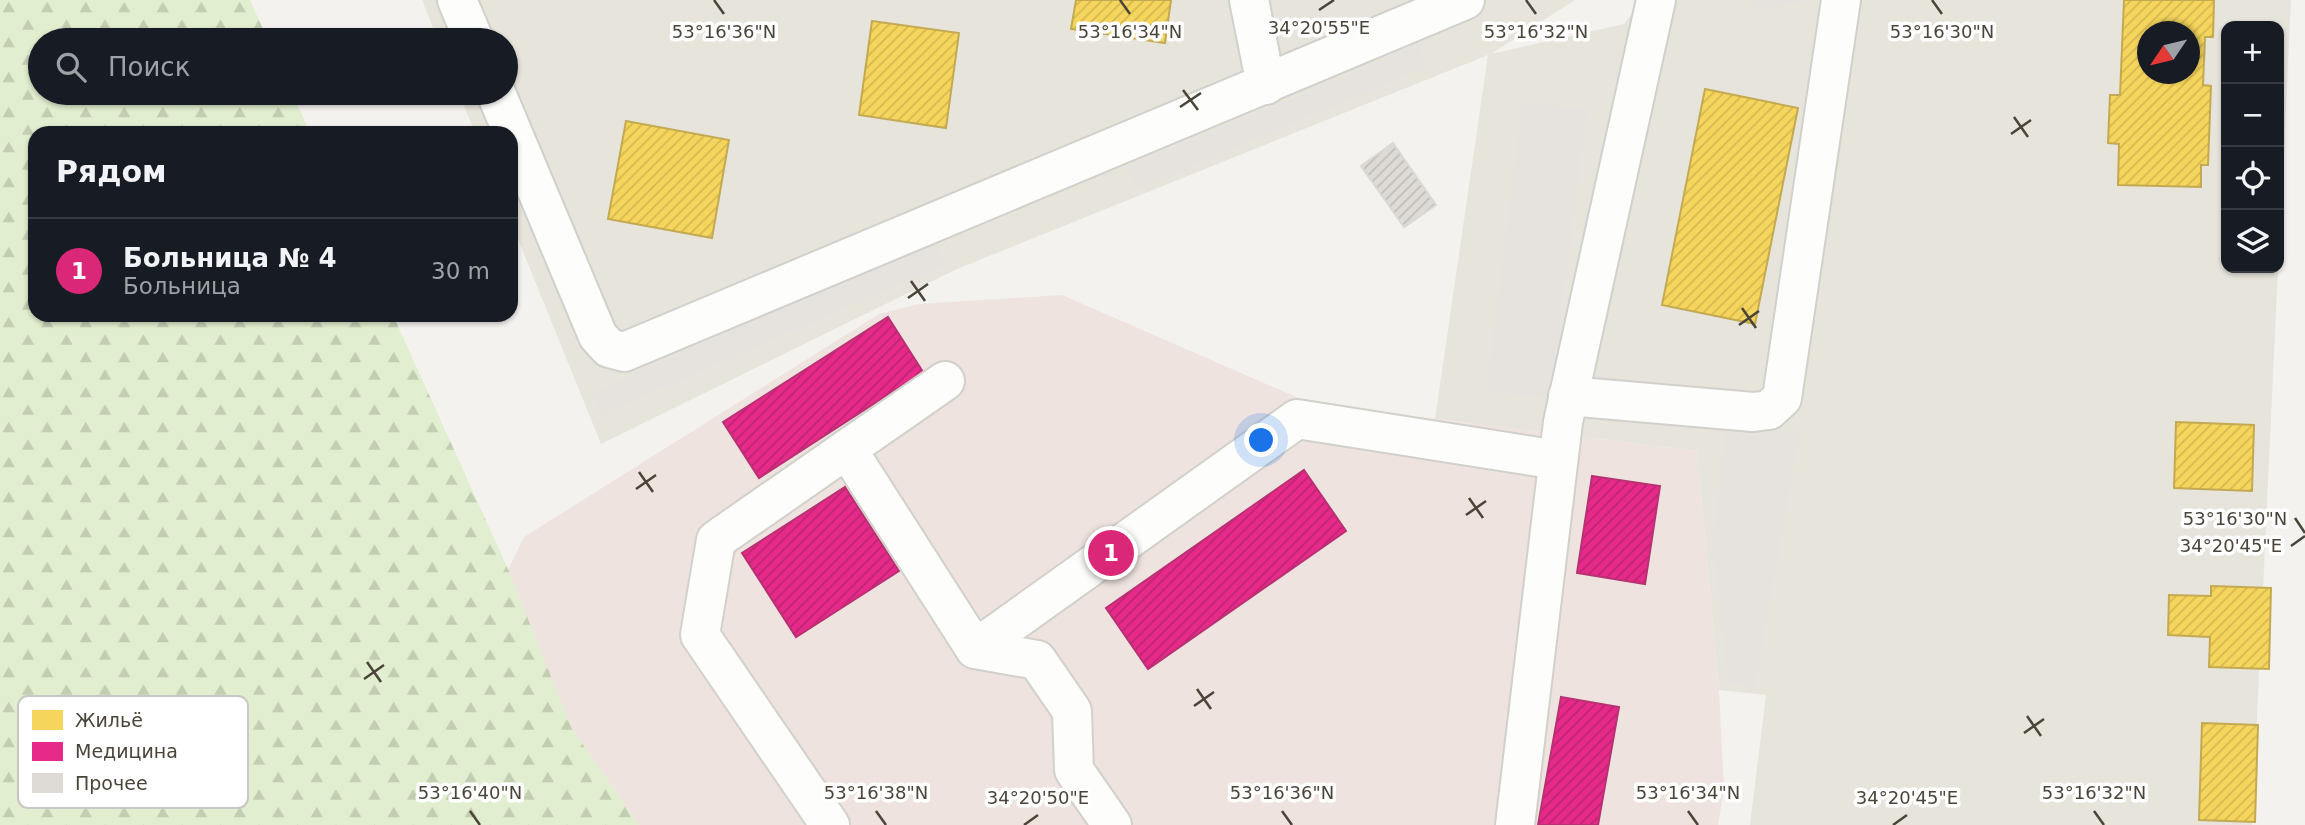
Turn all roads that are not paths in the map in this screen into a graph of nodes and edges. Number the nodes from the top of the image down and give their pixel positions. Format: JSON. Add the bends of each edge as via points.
{"nodes":[{"id":1,"x":457,"y":0,"type":"edge"},
{"id":2,"x":1249,"y":0,"type":"edge"},
{"id":3,"x":1656,"y":0,"type":"edge"},
{"id":4,"x":1841,"y":0,"type":"edge"},
{"id":5,"x":1454,"y":3,"type":"edge"},
{"id":6,"x":469,"y":28,"type":"edge"},
{"id":7,"x":1266,"y":85,"type":"junction"},
{"id":8,"x":501,"y":105,"type":"edge"},
{"id":9,"x":510,"y":126,"type":"edge"},
{"id":10,"x":518,"y":145,"type":"edge"},
{"id":11,"x":946,"y":382,"type":"dead end"},
{"id":12,"x":1568,"y":396,"type":"junction"},
{"id":13,"x":847,"y":449,"type":"junction"},
{"id":14,"x":1558,"y":460,"type":"junction"},
{"id":15,"x":975,"y":649,"type":"junction"},
{"id":16,"x":830,"y":825,"type":"edge"},
{"id":17,"x":1112,"y":825,"type":"edge"},
{"id":18,"x":1515,"y":825,"type":"edge"}],
"edges":[{"from":1,"to":6,"type":"lane"},
{"from":2,"to":7,"type":"lane"},
{"from":3,"to":12,"type":"lane"},
{"from":4,"to":12,"type":"lane","via":[[1782,398],[1769,410],[1753,412]]},
{"from":5,"to":7,"type":"lane"},
{"from":7,"to":10,"type":"lane","via":[[624,352],[609,348],[598,335]]},
{"from":8,"to":9,"type":"lane"},
{"from":11,"to":13,"type":"lane"},
{"from":12,"to":14,"type":"lane"},
{"from":13,"to":15,"type":"lane"},
{"from":13,"to":16,"type":"lane","via":[[716,540],[700,635]]},
{"from":14,"to":15,"type":"lane","via":[[1297,419]]},
{"from":14,"to":18,"type":"lane"},
{"from":15,"to":17,"type":"lane","via":[[1037,660],[1072,711],[1074,771]]}]}
